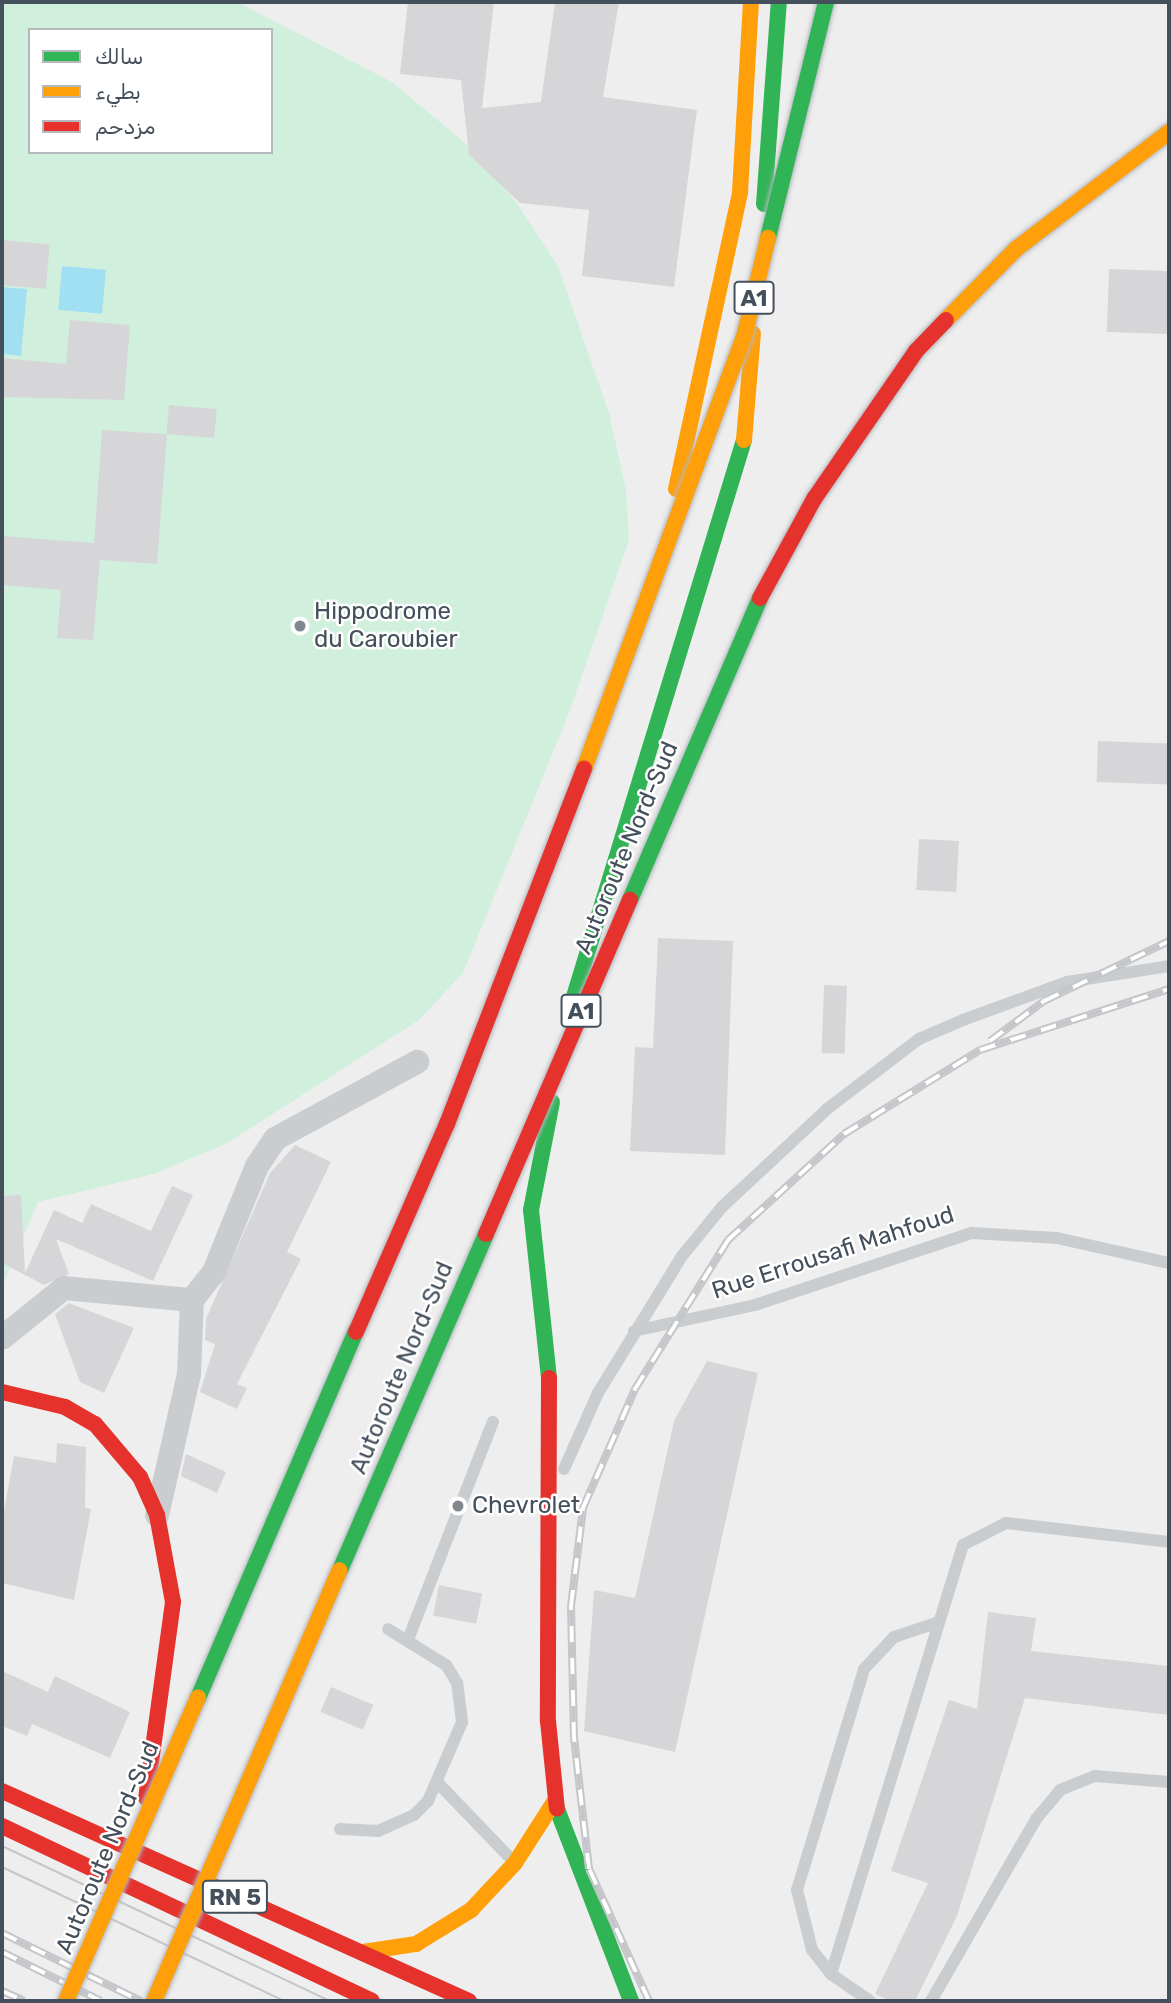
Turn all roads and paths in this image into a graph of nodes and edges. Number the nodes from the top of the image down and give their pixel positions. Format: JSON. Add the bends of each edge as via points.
{"nodes":[{"id":1,"x":751,"y":2,"type":"edge"},
{"id":2,"x":779,"y":2,"type":"edge"},
{"id":3,"x":826,"y":2,"type":"edge"},
{"id":4,"x":1169,"y":132,"type":"edge"},
{"id":5,"x":655,"y":586,"type":"junction"},
{"id":6,"x":1169,"y":966,"type":"edge"},
{"id":7,"x":417,"y":1062,"type":"dead end"},
{"id":8,"x":1169,"y":1263,"type":"edge"},
{"id":9,"x":192,"y":1300,"type":"junction"},
{"id":10,"x":634,"y":1331,"type":"junction"},
{"id":11,"x":2,"y":1338,"type":"edge"},
{"id":12,"x":2,"y":1392,"type":"edge"},
{"id":13,"x":493,"y":1422,"type":"dead end"},
{"id":14,"x":553,"y":1495,"type":"junction"},
{"id":15,"x":157,"y":1514,"type":"junction"},
{"id":16,"x":1169,"y":1542,"type":"edge"},
{"id":17,"x":936,"y":1623,"type":"junction"},
{"id":18,"x":388,"y":1629,"type":"dead end"},
{"id":19,"x":409,"y":1637,"type":"junction"},
{"id":20,"x":1169,"y":1782,"type":"edge"},
{"id":21,"x":438,"y":1783,"type":"junction"},
{"id":22,"x":2,"y":1791,"type":"edge"},
{"id":23,"x":554,"y":1802,"type":"junction"},
{"id":24,"x":2,"y":1826,"type":"edge"},
{"id":25,"x":340,"y":1829,"type":"dead end"},
{"id":26,"x":138,"y":1836,"type":"junction"},
{"id":27,"x":515,"y":1863,"type":"junction"},
{"id":28,"x":363,"y":1952,"type":"junction"},
{"id":29,"x":831,"y":1974,"type":"junction"},
{"id":30,"x":66,"y":2001,"type":"edge"},
{"id":31,"x":154,"y":2001,"type":"edge"},
{"id":32,"x":372,"y":2001,"type":"edge"},
{"id":33,"x":469,"y":2001,"type":"edge"},
{"id":34,"x":631,"y":2001,"type":"edge"},
{"id":35,"x":870,"y":2001,"type":"edge"},
{"id":36,"x":931,"y":2001,"type":"edge"}],
"edges":[{"from":1,"to":5,"type":"main road","number":"A1","bridge":true,"via":[[740,192]]},
{"from":2,"to":14,"type":"main road","via":[[742,463],[577,978],[531,1210],[552,1419]]},
{"from":3,"to":5,"type":"main road","number":"A1","bridge":true,"via":[[745,333]]},
{"from":4,"to":31,"type":"main road","name":"Autoroute Nord-Sud","number":"A1","bridge":true,"via":[[1016,249],[916,351],[814,499],[767,584]]},
{"from":5,"to":26,"type":"main road","name":"Autoroute Nord-Sud","number":"A1","bridge":true,"via":[[447,1124]]},
{"from":6,"to":10,"type":"lane","name":"Rue Errousafi Mahfoud","via":[[1067,982],[919,1039],[786,1145],[722,1207]]},
{"from":7,"to":9,"type":"street","via":[[275,1139],[214,1272]]},
{"from":8,"to":10,"type":"lane","name":"Rue Errousafi Mahfoud","via":[[1057,1238],[972,1233],[755,1305]]},
{"from":9,"to":11,"type":"street","via":[[64,1288]]},
{"from":9,"to":15,"type":"street","via":[[189,1374]]},
{"from":10,"to":14,"type":"lane","name":"Rue Errousafi Mahfoud","via":[[598,1393]]},
{"from":12,"to":15,"type":"main road","via":[[65,1407],[95,1424],[140,1477]]},
{"from":13,"to":19,"type":"lane"},
{"from":14,"to":23,"type":"main road","name":"Rue Errousafi Mahfoud","via":[[548,1721]]},
{"from":15,"to":26,"type":"main road","bridge":true,"via":[[173,1602]]},
{"from":16,"to":17,"type":"lane","via":[[1023,1524],[990,1526],[955,1559]]},
{"from":17,"to":29,"type":"lane"},
{"from":17,"to":29,"type":"lane","via":[[894,1637],[864,1669],[803,1860],[800,1921]]},
{"from":18,"to":19,"type":"lane"},
{"from":19,"to":21,"type":"lane","via":[[446,1665],[462,1702],[462,1722]]},
{"from":20,"to":36,"type":"lane","via":[[1095,1776],[1060,1790],[1036,1819]]},
{"from":21,"to":25,"type":"lane","via":[[428,1801],[397,1825]]},
{"from":21,"to":27,"type":"lane"},
{"from":22,"to":28,"type":"main road","number":"RN 5","via":[[62,1824]]},
{"from":23,"to":27,"type":"main road"},
{"from":23,"to":34,"type":"main road","name":"Rue Errousafi Mahfoud"},
{"from":24,"to":32,"type":"main road","number":"RN 5"},
{"from":26,"to":30,"type":"main road","name":"Autoroute Nord-Sud","number":"A1","bridge":true},
{"from":27,"to":28,"type":"main road","via":[[444,1928],[416,1944]]},
{"from":28,"to":33,"type":"main road","number":"RN 5"},
{"from":29,"to":35,"type":"lane"}]}
